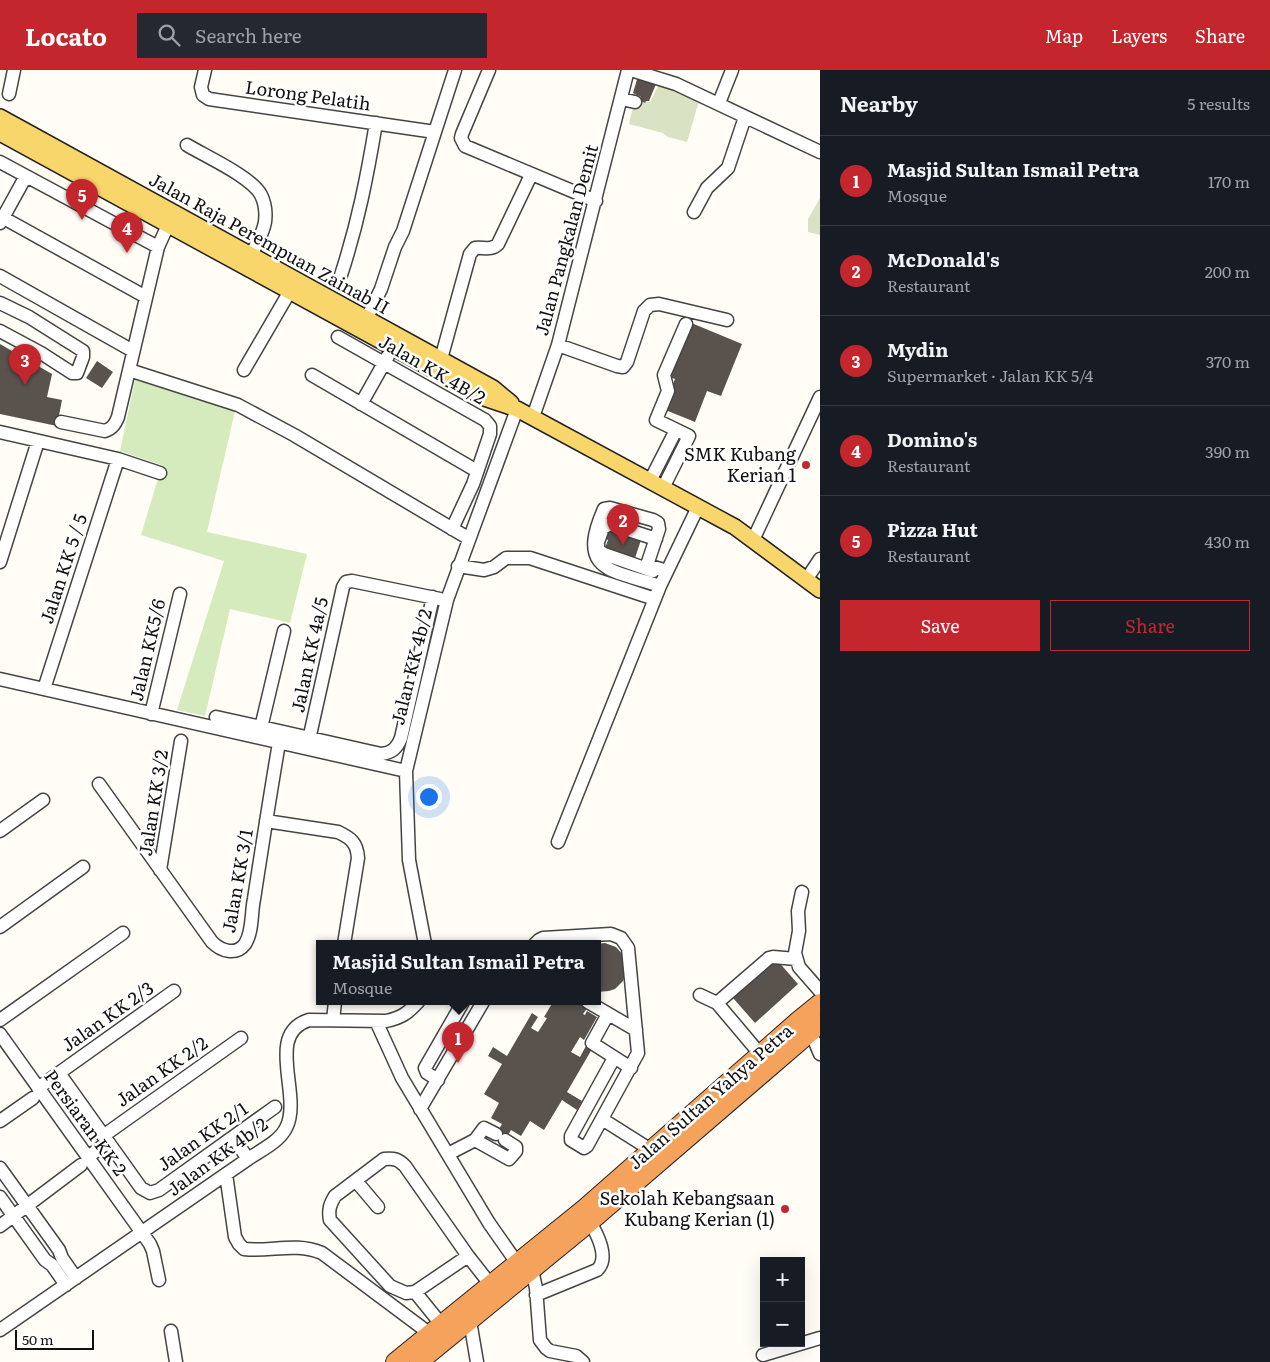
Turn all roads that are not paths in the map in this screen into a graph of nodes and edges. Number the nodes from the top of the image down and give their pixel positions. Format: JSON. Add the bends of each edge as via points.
{"nodes":[{"id":1,"x":14,"y":70,"type":"edge"},
{"id":2,"x":205,"y":70,"type":"edge"},
{"id":3,"x":454,"y":70,"type":"edge"},
{"id":4,"x":489,"y":70,"type":"edge"},
{"id":5,"x":630,"y":70,"type":"edge"},
{"id":6,"x":732,"y":70,"type":"edge"},
{"id":7,"x":10,"y":94,"type":"dead end"},
{"id":8,"x":621,"y":99,"type":"junction"},
{"id":9,"x":635,"y":102,"type":"dead end"},
{"id":10,"x":719,"y":103,"type":"junction"},
{"id":11,"x":0,"y":117,"type":"edge"},
{"id":12,"x":745,"y":117,"type":"junction"},
{"id":13,"x":376,"y":123,"type":"junction"},
{"id":14,"x":435,"y":132,"type":"junction"},
{"id":15,"x":0,"y":133,"type":"edge"},
{"id":16,"x":187,"y":145,"type":"dead end"},
{"id":17,"x":820,"y":152,"type":"edge"},
{"id":18,"x":0,"y":162,"type":"edge"},
{"id":19,"x":531,"y":174,"type":"junction"},
{"id":20,"x":26,"y":176,"type":"junction"},
{"id":21,"x":596,"y":201,"type":"junction"},
{"id":22,"x":694,"y":212,"type":"dead end"},
{"id":23,"x":1,"y":219,"type":"edge"},
{"id":24,"x":168,"y":225,"type":"junction"},
{"id":25,"x":158,"y":248,"type":"junction"},
{"id":26,"x":251,"y":255,"type":"junction"},
{"id":27,"x":0,"y":276,"type":"edge"},
{"id":28,"x":341,"y":276,"type":"dead end"},
{"id":29,"x":290,"y":291,"type":"junction"},
{"id":30,"x":146,"y":297,"type":"junction"},
{"id":31,"x":0,"y":303,"type":"edge"},
{"id":32,"x":56,"y":308,"type":"junction"},
{"id":33,"x":727,"y":320,"type":"dead end"},
{"id":34,"x":686,"y":324,"type":"dead end"},
{"id":35,"x":367,"y":326,"type":"junction"},
{"id":36,"x":47,"y":328,"type":"junction"},
{"id":37,"x":0,"y":331,"type":"edge"},
{"id":38,"x":338,"y":337,"type":"dead end"},
{"id":39,"x":558,"y":345,"type":"junction"},
{"id":40,"x":393,"y":348,"type":"junction"},
{"id":41,"x":134,"y":351,"type":"junction"},
{"id":42,"x":441,"y":359,"type":"junction"},
{"id":43,"x":384,"y":363,"type":"junction"},
{"id":44,"x":129,"y":370,"type":"junction"},
{"id":45,"x":244,"y":370,"type":"dead end"},
{"id":46,"x":312,"y":376,"type":"dead end"},
{"id":47,"x":820,"y":397,"type":"edge"},
{"id":48,"x":361,"y":404,"type":"junction"},
{"id":49,"x":517,"y":409,"type":"junction"},
{"id":50,"x":533,"y":417,"type":"junction"},
{"id":51,"x":61,"y":422,"type":"dead end"},
{"id":52,"x":676,"y":430,"type":"junction"},
{"id":53,"x":0,"y":432,"type":"edge"},
{"id":54,"x":38,"y":441,"type":"junction"},
{"id":55,"x":118,"y":459,"type":"junction"},
{"id":56,"x":477,"y":472,"type":"junction"},
{"id":57,"x":160,"y":473,"type":"dead end"},
{"id":58,"x":656,"y":485,"type":"junction"},
{"id":59,"x":698,"y":507,"type":"junction"},
{"id":60,"x":452,"y":529,"type":"junction"},
{"id":61,"x":468,"y":538,"type":"junction"},
{"id":62,"x":656,"y":539,"type":"junction"},
{"id":63,"x":753,"y":540,"type":"junction"},
{"id":64,"x":820,"y":559,"type":"edge"},
{"id":65,"x":0,"y":562,"type":"edge"},
{"id":66,"x":458,"y":566,"type":"junction"},
{"id":67,"x":645,"y":572,"type":"junction"},
{"id":68,"x":664,"y":578,"type":"junction"},
{"id":69,"x":806,"y":580,"type":"junction"},
{"id":70,"x":820,"y":590,"type":"edge"},
{"id":71,"x":180,"y":594,"type":"dead end"},
{"id":72,"x":432,"y":597,"type":"junction"},
{"id":73,"x":655,"y":599,"type":"junction"},
{"id":74,"x":446,"y":600,"type":"junction"},
{"id":75,"x":284,"y":631,"type":"dead end"},
{"id":76,"x":0,"y":679,"type":"edge"},
{"id":77,"x":44,"y":689,"type":"junction"},
{"id":78,"x":151,"y":714,"type":"junction"},
{"id":79,"x":216,"y":718,"type":"dead end"},
{"id":80,"x":260,"y":733,"type":"junction"},
{"id":81,"x":181,"y":741,"type":"dead end"},
{"id":82,"x":279,"y":743,"type":"junction"},
{"id":83,"x":309,"y":744,"type":"junction"},
{"id":84,"x":394,"y":750,"type":"junction"},
{"id":85,"x":406,"y":768,"type":"junction"},
{"id":86,"x":99,"y":784,"type":"dead end"},
{"id":87,"x":43,"y":800,"type":"dead end"},
{"id":88,"x":266,"y":821,"type":"junction"},
{"id":89,"x":0,"y":831,"type":"edge"},
{"id":90,"x":558,"y":842,"type":"dead end"},
{"id":91,"x":83,"y":867,"type":"dead end"},
{"id":92,"x":160,"y":870,"type":"junction"},
{"id":93,"x":802,"y":892,"type":"dead end"},
{"id":94,"x":0,"y":926,"type":"edge"},
{"id":95,"x":122,"y":933,"type":"dead end"},
{"id":96,"x":345,"y":940,"type":"edge"},
{"id":97,"x":425,"y":940,"type":"edge"},
{"id":98,"x":539,"y":940,"type":"edge"},
{"id":99,"x":564,"y":940,"type":"edge"},
{"id":100,"x":585,"y":940,"type":"edge"},
{"id":101,"x":796,"y":959,"type":"junction"},
{"id":102,"x":174,"y":991,"type":"dead end"},
{"id":103,"x":820,"y":991,"type":"edge"},
{"id":104,"x":700,"y":995,"type":"dead end"},
{"id":105,"x":717,"y":1002,"type":"junction"},
{"id":106,"x":820,"y":1003,"type":"edge"},
{"id":107,"x":336,"y":1005,"type":"edge"},
{"id":108,"x":416,"y":1005,"type":"edge"},
{"id":109,"x":461,"y":1005,"type":"edge"},
{"id":110,"x":482,"y":1005,"type":"edge"},
{"id":111,"x":593,"y":1005,"type":"edge"},
{"id":112,"x":608,"y":1014,"type":"junction"},
{"id":113,"x":0,"y":1020,"type":"edge"},
{"id":114,"x":333,"y":1020,"type":"junction"},
{"id":115,"x":376,"y":1021,"type":"junction"},
{"id":116,"x":809,"y":1026,"type":"edge"},
{"id":117,"x":636,"y":1030,"type":"junction"},
{"id":118,"x":0,"y":1034,"type":"edge"},
{"id":119,"x":241,"y":1038,"type":"dead end"},
{"id":120,"x":760,"y":1054,"type":"junction"},
{"id":121,"x":820,"y":1054,"type":"edge"},
{"id":122,"x":614,"y":1058,"type":"junction"},
{"id":123,"x":631,"y":1068,"type":"junction"},
{"id":124,"x":58,"y":1073,"type":"junction"},
{"id":125,"x":434,"y":1078,"type":"junction"},
{"id":126,"x":36,"y":1093,"type":"junction"},
{"id":127,"x":418,"y":1105,"type":"junction"},
{"id":128,"x":275,"y":1107,"type":"dead end"},
{"id":129,"x":602,"y":1119,"type":"junction"},
{"id":130,"x":0,"y":1122,"type":"edge"},
{"id":131,"x":233,"y":1137,"type":"junction"},
{"id":132,"x":105,"y":1139,"type":"junction"},
{"id":133,"x":475,"y":1140,"type":"junction"},
{"id":134,"x":651,"y":1150,"type":"junction"},
{"id":135,"x":448,"y":1154,"type":"junction"},
{"id":136,"x":248,"y":1160,"type":"junction"},
{"id":137,"x":84,"y":1161,"type":"junction"},
{"id":138,"x":0,"y":1168,"type":"edge"},
{"id":139,"x":226,"y":1174,"type":"junction"},
{"id":140,"x":356,"y":1181,"type":"junction"},
{"id":141,"x":0,"y":1197,"type":"edge"},
{"id":142,"x":27,"y":1206,"type":"junction"},
{"id":143,"x":378,"y":1207,"type":"dead end"},
{"id":144,"x":14,"y":1216,"type":"junction"},
{"id":145,"x":590,"y":1222,"type":"junction"},
{"id":146,"x":0,"y":1226,"type":"edge"},
{"id":147,"x":142,"y":1232,"type":"junction"},
{"id":148,"x":468,"y":1256,"type":"junction"},
{"id":149,"x":57,"y":1261,"type":"junction"},
{"id":150,"x":524,"y":1266,"type":"junction"},
{"id":151,"x":159,"y":1280,"type":"dead end"},
{"id":152,"x":71,"y":1281,"type":"junction"},
{"id":153,"x":490,"y":1284,"type":"junction"},
{"id":154,"x":415,"y":1292,"type":"junction"},
{"id":155,"x":536,"y":1295,"type":"junction"},
{"id":156,"x":470,"y":1321,"type":"junction"},
{"id":157,"x":0,"y":1329,"type":"edge"},
{"id":158,"x":435,"y":1329,"type":"junction"},
{"id":159,"x":171,"y":1331,"type":"dead end"},
{"id":160,"x":820,"y":1338,"type":"edge"},
{"id":161,"x":763,"y":1355,"type":"dead end"},
{"id":162,"x":176,"y":1362,"type":"edge"},
{"id":163,"x":395,"y":1362,"type":"edge"},
{"id":164,"x":419,"y":1362,"type":"edge"},
{"id":165,"x":477,"y":1362,"type":"edge"},
{"id":166,"x":583,"y":1362,"type":"edge"}],
"edges":[{"from":1,"to":7,"type":"street"},
{"from":2,"to":13,"type":"street","name":"Lorong Pelatih","via":[[201,87],[203,95],[209,99]]},
{"from":3,"to":14,"type":"street"},
{"from":4,"to":19,"type":"street","via":[[462,134],[462,142],[468,148]]},
{"from":5,"to":8,"type":"street","name":"Jalan Pangkalan Demit"},
{"from":5,"to":10,"type":"street","via":[[676,84]]},
{"from":6,"to":10,"type":"street"},
{"from":8,"to":9,"type":"street"},
{"from":8,"to":21,"type":"street","name":"Jalan Pangkalan Demit"},
{"from":10,"to":12,"type":"street"},
{"from":11,"to":26,"type":"main road","name":"Jalan Raja Perempuan Zainab II"},
{"from":12,"to":17,"type":"street"},
{"from":12,"to":22,"type":"street","via":[[728,168],[707,188]]},
{"from":13,"to":14,"type":"street","name":"Lorong Pelatih"},
{"from":13,"to":28,"type":"street","via":[[364,193]]},
{"from":14,"to":35,"type":"street","via":[[403,231]]},
{"from":15,"to":24,"type":"main road","name":"Jalan Raja Perempuan Zainab II"},
{"from":16,"to":26,"type":"street","via":[[247,180],[261,196],[265,222]]},
{"from":18,"to":20,"type":"street"},
{"from":19,"to":21,"type":"street"},
{"from":19,"to":42,"type":"street","name":"Jalan KK 4B/2","via":[[495,248],[475,248],[470,254]]},
{"from":20,"to":23,"type":"street"},
{"from":20,"to":25,"type":"street"},
{"from":21,"to":39,"type":"street","name":"Jalan Pangkalan Demit"},
{"from":23,"to":30,"type":"street"},
{"from":24,"to":25,"type":"street"},
{"from":24,"to":29,"type":"main road","name":"Jalan Raja Perempuan Zainab II"},
{"from":25,"to":30,"type":"street"},
{"from":26,"to":35,"type":"main road","name":"Jalan Raja Perempuan Zainab II"},
{"from":27,"to":32,"type":"street"},
{"from":29,"to":35,"type":"main road","name":"Jalan Raja Perempuan Zainab II"},
{"from":29,"to":45,"type":"street"},
{"from":30,"to":41,"type":"street"},
{"from":31,"to":36,"type":"street"},
{"from":32,"to":36,"type":"street"},
{"from":32,"to":41,"type":"street"},
{"from":33,"to":39,"type":"street","via":[[659,304],[650,305],[644,311],[627,362],[620,367]]},
{"from":34,"to":52,"type":"street","via":[[664,375],[668,391],[656,420]]},
{"from":35,"to":40,"type":"main road","name":"Jalan Raja Perempuan Zainab II"},
{"from":35,"to":42,"type":"main road","name":"Jalan Raja Perempuan Zainab II"},
{"from":36,"to":37,"type":"street","via":[[83,351],[77,373]]},
{"from":38,"to":43,"type":"street","name":"Jalan KK 4B/2"},
{"from":39,"to":50,"type":"street","name":"Jalan Pangkalan Demit"},
{"from":40,"to":43,"type":"street"},
{"from":40,"to":49,"type":"main road","name":"Jalan Raja Perempuan Zainab II","via":[[487,399]]},
{"from":41,"to":44,"type":"street"},
{"from":42,"to":49,"type":"main road","name":"Jalan Raja Perempuan Zainab II","via":[[493,388]]},
{"from":43,"to":48,"type":"street"},
{"from":43,"to":56,"type":"street","name":"Jalan KK 4B/2","via":[[488,422],[490,434]]},
{"from":44,"to":51,"type":"street","via":[[118,417],[110,429],[99,430]]},
{"from":44,"to":60,"type":"street","via":[[231,402],[294,435]]},
{"from":46,"to":48,"type":"street"},
{"from":47,"to":63,"type":"street"},
{"from":48,"to":56,"type":"street"},
{"from":49,"to":50,"type":"main road","name":"Jalan Raja Perempuan Zainab II"},
{"from":49,"to":61,"type":"street","name":"Jalan KK 4b/2"},
{"from":50,"to":58,"type":"main road","name":"Jalan Raja Perempuan Zainab II"},
{"from":52,"to":58,"type":"street"},
{"from":52,"to":58,"type":"street","via":[[689,436]]},
{"from":53,"to":54,"type":"street"},
{"from":54,"to":55,"type":"street"},
{"from":54,"to":65,"type":"street"},
{"from":55,"to":57,"type":"street"},
{"from":55,"to":77,"type":"street","name":"Jalan KK 5 / 5"},
{"from":56,"to":60,"type":"street","name":"Jalan KK 4B/2"},
{"from":58,"to":59,"type":"main road","name":"Jalan Raja Perempuan Zainab II"},
{"from":59,"to":63,"type":"main road","name":"Jalan Raja Perempuan Zainab II"},
{"from":59,"to":68,"type":"street"},
{"from":60,"to":61,"type":"street"},
{"from":61,"to":66,"type":"street","name":"Jalan KK 4b/2"},
{"from":62,"to":67,"type":"street"},
{"from":62,"to":67,"type":"street","via":[[612,524],[602,530],[598,550]]},
{"from":62,"to":67,"type":"street","via":[[659,526],[656,522],[604,509],[593,542],[595,555],[608,569]]},
{"from":63,"to":69,"type":"main road","name":"Jalan Raja Perempuan Zainab II"},
{"from":64,"to":69,"type":"street"},
{"from":66,"to":73,"type":"street","via":[[484,570],[510,557],[530,558]]},
{"from":66,"to":74,"type":"street","name":"Jalan KK 4b/2"},
{"from":67,"to":68,"type":"street"},
{"from":68,"to":73,"type":"street"},
{"from":69,"to":70,"type":"main road","name":"Jalan Raja Perempuan Zainab II"},
{"from":71,"to":78,"type":"street","name":"Jalan KK5/6"},
{"from":72,"to":74,"type":"street","name":"Jalan KK 4a/5"},
{"from":72,"to":83,"type":"street","name":"Jalan KK 4a/5","via":[[352,581],[344,584]]},
{"from":72,"to":84,"type":"street","via":[[401,738]]},
{"from":73,"to":90,"type":"street"},
{"from":74,"to":85,"type":"street","name":"Jalan KK 4b/2"},
{"from":75,"to":80,"type":"street"},
{"from":76,"to":77,"type":"street"},
{"from":77,"to":78,"type":"street"},
{"from":78,"to":80,"type":"street"},
{"from":79,"to":80,"type":"street"},
{"from":80,"to":82,"type":"street"},
{"from":80,"to":83,"type":"street"},
{"from":81,"to":92,"type":"street","name":"Jalan KK 3/2"},
{"from":82,"to":83,"type":"street"},
{"from":82,"to":88,"type":"street","name":"Jalan KK 3/1"},
{"from":83,"to":84,"type":"street","via":[[381,754]]},
{"from":83,"to":85,"type":"street"},
{"from":84,"to":85,"type":"street"},
{"from":85,"to":97,"type":"street","name":"Jalan KK 4b/2","via":[[409,860]]},
{"from":86,"to":92,"type":"street","name":"Jalan KK 3/1"},
{"from":87,"to":89,"type":"street"},
{"from":88,"to":92,"type":"street","name":"Jalan KK 3/1","via":[[249,935],[242,948],[226,951],[218,948]]},
{"from":88,"to":96,"type":"street","via":[[338,832],[353,842],[358,858]]},
{"from":91,"to":94,"type":"street"},
{"from":93,"to":101,"type":"street"},
{"from":95,"to":113,"type":"street"},
{"from":98,"to":99,"type":"street"},
{"from":99,"to":100,"type":"street"},
{"from":100,"to":117,"type":"street","via":[[615,935],[626,944]]},
{"from":101,"to":103,"type":"street"},
{"from":101,"to":105,"type":"street","via":[[769,958]]},
{"from":102,"to":124,"type":"street","name":"Jalan KK 2/3"},
{"from":104,"to":105,"type":"street"},
{"from":105,"to":120,"type":"street"},
{"from":106,"to":116,"type":"highway","name":"Jalan Sultan Yahya Petra"},
{"from":107,"to":114,"type":"street"},
{"from":108,"to":115,"type":"street","name":"Jalan KK 4b/2","via":[[398,1019]]},
{"from":109,"to":125,"type":"street","via":[[426,1066],[426,1072]]},
{"from":110,"to":125,"type":"street"},
{"from":111,"to":112,"type":"street"},
{"from":112,"to":117,"type":"street"},
{"from":112,"to":122,"type":"street","via":[[592,1043]]},
{"from":114,"to":115,"type":"street","name":"Jalan KK 4b/2"},
{"from":114,"to":136,"type":"street","name":"Jalan KK 4b/2","via":[[309,1020],[292,1030],[286,1050],[291,1106],[288,1126],[277,1139]]},
{"from":115,"to":127,"type":"street"},
{"from":116,"to":120,"type":"highway","name":"Jalan Sultan Yahya Petra"},
{"from":116,"to":121,"type":"street"},
{"from":116,"to":145,"type":"highway","name":"Jalan Sultan Yahya Petra"},
{"from":117,"to":123,"type":"street","via":[[638,1053]]},
{"from":118,"to":126,"type":"street","name":"Persiaran KK 2"},
{"from":119,"to":132,"type":"street","name":"Jalan KK 2/2"},
{"from":120,"to":134,"type":"highway","name":"Jalan Sultan Yahya Petra"},
{"from":122,"to":123,"type":"street"},
{"from":122,"to":129,"type":"street","via":[[570,1139],[586,1147]]},
{"from":123,"to":129,"type":"street"},
{"from":124,"to":126,"type":"street","name":"Jalan KK 2/3"},
{"from":124,"to":132,"type":"street"},
{"from":125,"to":127,"type":"street"},
{"from":126,"to":130,"type":"street","name":"Jalan KK 2/3"},
{"from":126,"to":137,"type":"street","name":"Persiaran KK 2"},
{"from":127,"to":135,"type":"street"},
{"from":128,"to":131,"type":"street","name":"Jalan KK 2/1"},
{"from":129,"to":134,"type":"street"},
{"from":131,"to":132,"type":"street","name":"Jalan KK 2/1","via":[[159,1190],[150,1192],[141,1188]]},
{"from":131,"to":136,"type":"street"},
{"from":132,"to":137,"type":"street","name":"Jalan KK 2/2"},
{"from":133,"to":133,"type":"street","via":[[484,1128],[516,1147],[516,1151],[509,1159]]},
{"from":133,"to":135,"type":"street"},
{"from":134,"to":150,"type":"highway","name":"Jalan Sultan Yahya Petra"},
{"from":135,"to":150,"type":"street","via":[[489,1223]]},
{"from":136,"to":139,"type":"street","name":"Jalan KK 4b/2"},
{"from":137,"to":142,"type":"street","name":"Jalan KK 2/2"},
{"from":137,"to":147,"type":"street","name":"Persiaran KK 2"},
{"from":138,"to":142,"type":"street"},
{"from":139,"to":147,"type":"street","name":"Jalan KK 4b/2"},
{"from":139,"to":158,"type":"street","via":[[235,1237],[244,1249],[295,1246],[322,1253]]},
{"from":140,"to":143,"type":"street"},
{"from":140,"to":148,"type":"street","via":[[384,1159],[399,1160]]},
{"from":140,"to":154,"type":"street","via":[[335,1196],[328,1213],[330,1220],[390,1286],[406,1293]]},
{"from":141,"to":144,"type":"street"},
{"from":142,"to":144,"type":"street","name":"Jalan KK 2/2"},
{"from":142,"to":149,"type":"street","via":[[59,1250]]},
{"from":144,"to":146,"type":"street","name":"Jalan KK 2/2"},
{"from":144,"to":149,"type":"street","via":[[46,1260]]},
{"from":145,"to":150,"type":"highway","name":"Jalan Sultan Yahya Petra"},
{"from":145,"to":155,"type":"street","via":[[600,1240],[601,1266]]},
{"from":147,"to":151,"type":"street","name":"Persiaran KK 2","via":[[152,1247]]},
{"from":147,"to":152,"type":"street","name":"Jalan KK 4b/2"},
{"from":148,"to":153,"type":"street"},
{"from":148,"to":154,"type":"street"},
{"from":149,"to":152,"type":"street"},
{"from":150,"to":153,"type":"highway","name":"Jalan Sultan Yahya Petra"},
{"from":150,"to":155,"type":"street"},
{"from":150,"to":156,"type":"highway","name":"Jalan Sultan Yahya Petra"},
{"from":152,"to":157,"type":"street","name":"Jalan KK 4b/2"},
{"from":153,"to":158,"type":"highway","name":"Jalan Sultan Yahya Petra"},
{"from":154,"to":158,"type":"street"},
{"from":155,"to":166,"type":"street","via":[[543,1345],[550,1351],[576,1356]]},
{"from":156,"to":164,"type":"highway","name":"Jalan Sultan Yahya Petra"},
{"from":156,"to":165,"type":"street"},
{"from":158,"to":163,"type":"highway","name":"Jalan Sultan Yahya Petra"},
{"from":159,"to":162,"type":"street"},
{"from":160,"to":161,"type":"street"}]}
